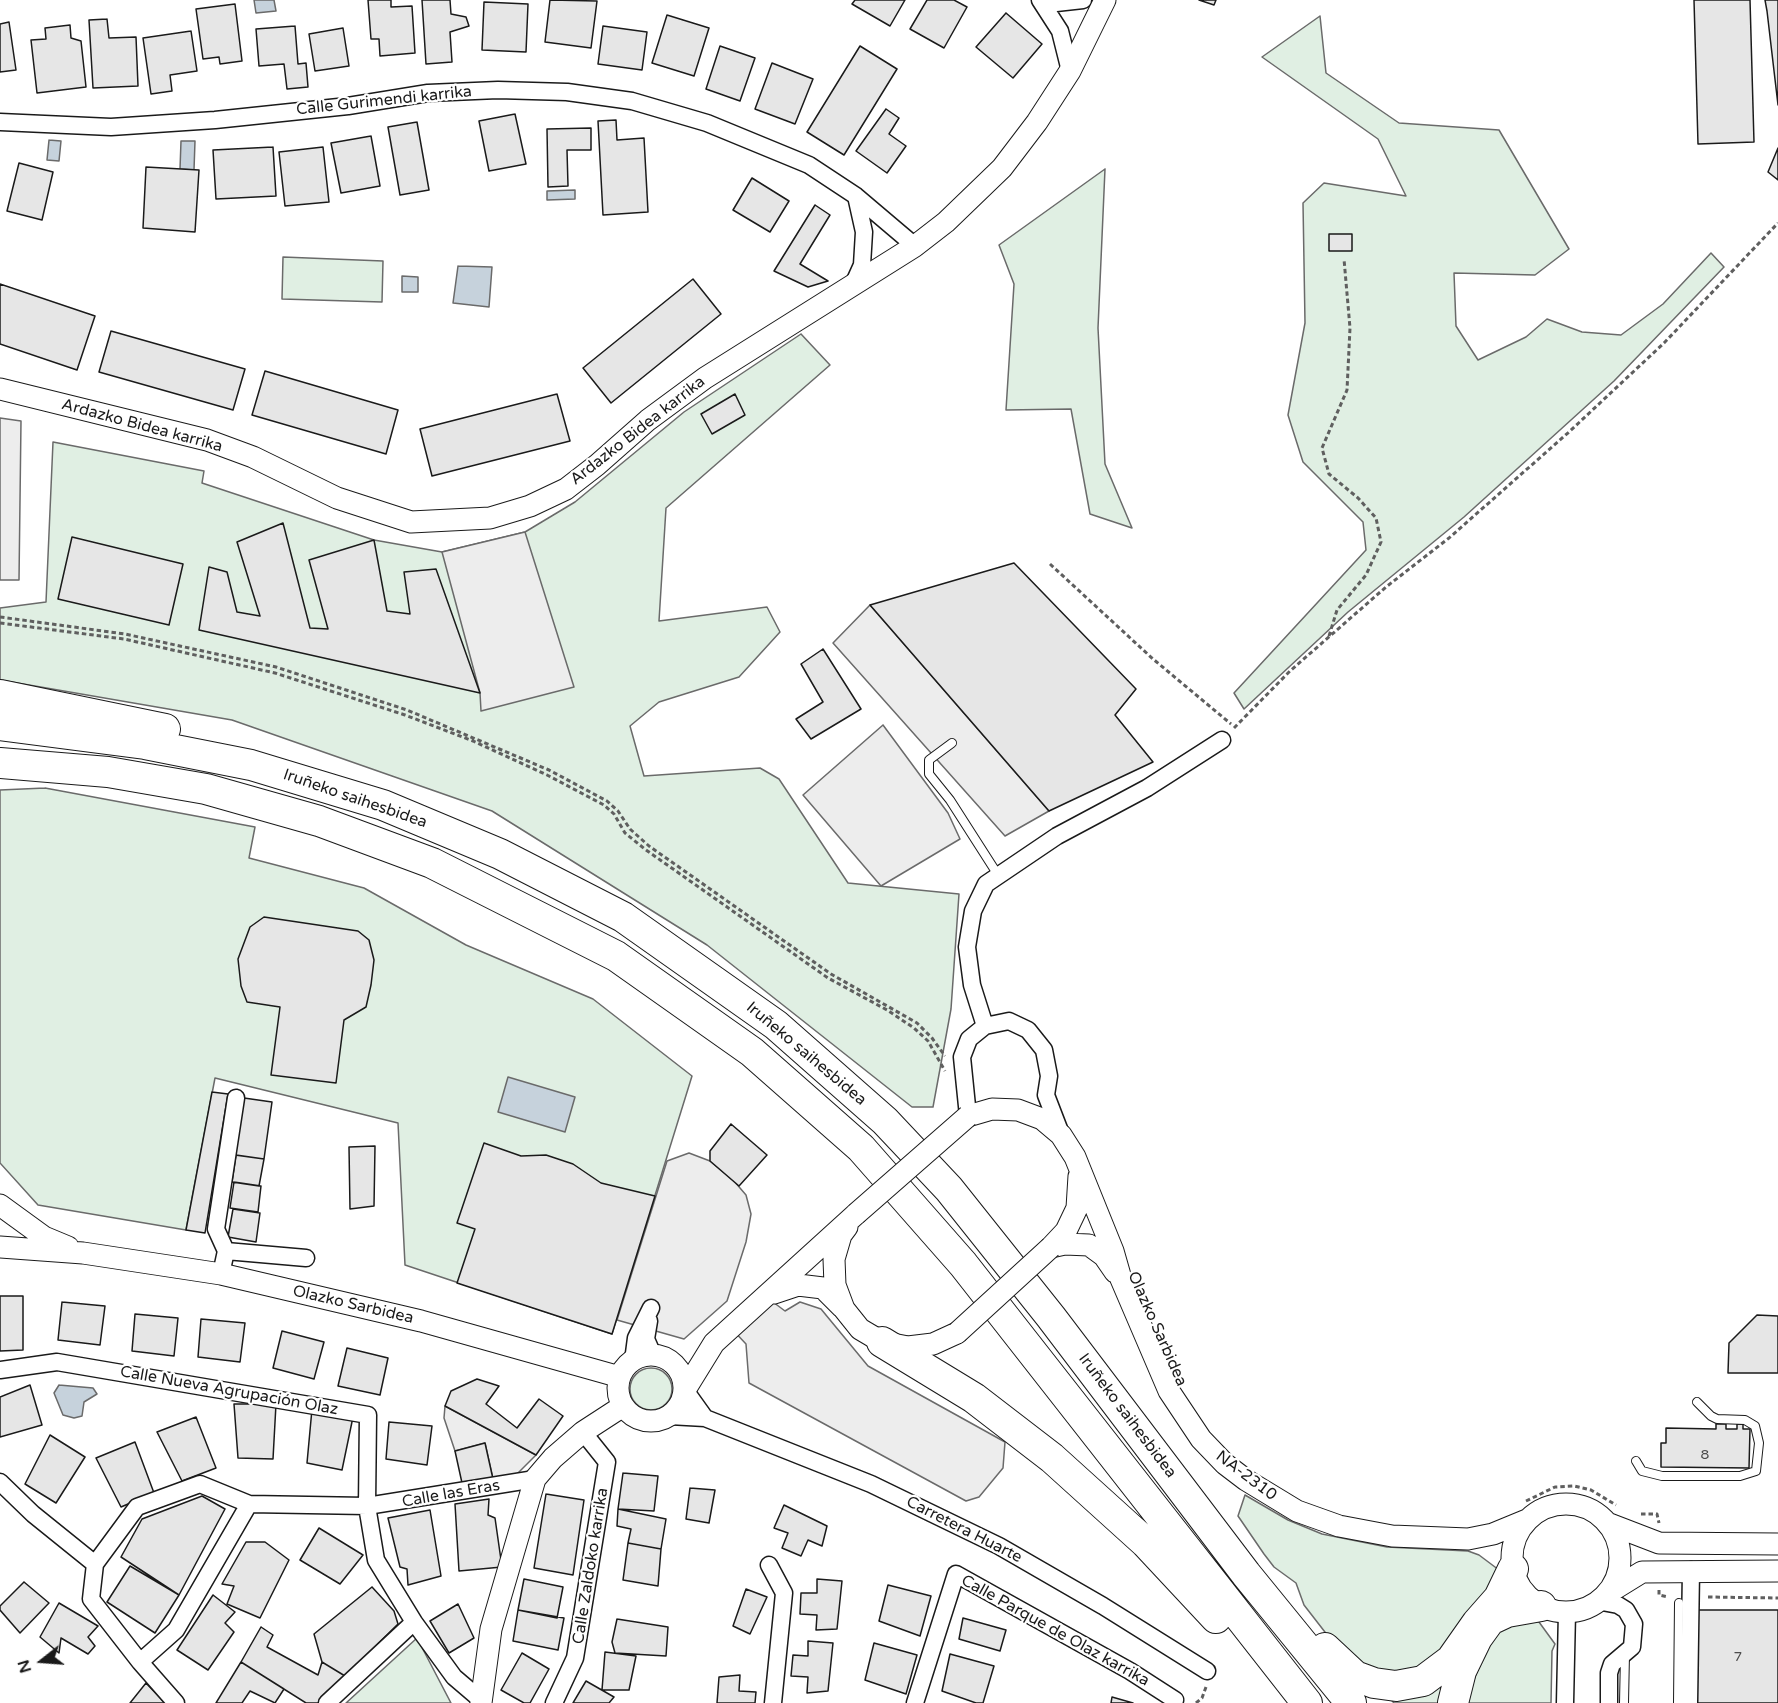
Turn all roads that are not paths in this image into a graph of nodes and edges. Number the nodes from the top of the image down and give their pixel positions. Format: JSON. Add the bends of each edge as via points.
{"nodes":[{"id":1,"x":1040,"y":0,"type":"edge"},
{"id":2,"x":1044,"y":0,"type":"edge"},
{"id":3,"x":1083,"y":0,"type":"edge"},
{"id":4,"x":1105,"y":0,"type":"edge"},
{"id":5,"x":1070,"y":71,"type":"junction"},
{"id":6,"x":1,"y":123,"type":"edge"},
{"id":7,"x":856,"y":196,"type":"junction"},
{"id":8,"x":915,"y":246,"type":"junction"},
{"id":9,"x":853,"y":285,"type":"junction"},
{"id":10,"x":0,"y":389,"type":"edge"},
{"id":11,"x":0,"y":398,"type":"edge"},
{"id":12,"x":37,"y":398,"type":"junction"},
{"id":13,"x":0,"y":695,"type":"edge"},
{"id":14,"x":0,"y":725,"type":"edge"},
{"id":15,"x":1222,"y":740,"type":"road end"},
{"id":16,"x":952,"y":743,"type":"dead end"},
{"id":17,"x":0,"y":763,"type":"edge"},
{"id":18,"x":50,"y":766,"type":"junction"},
{"id":19,"x":0,"y":770,"type":"edge"},
{"id":20,"x":500,"y":854,"type":"junction"},
{"id":21,"x":998,"y":875,"type":"junction"},
{"id":22,"x":985,"y":1026,"type":"junction"},
{"id":23,"x":784,"y":1032,"type":"junction"},
{"id":24,"x":236,"y":1098,"type":"dead end"},
{"id":25,"x":968,"y":1116,"type":"junction"},
{"id":26,"x":1061,"y":1135,"type":"junction"},
{"id":27,"x":1075,"y":1157,"type":"junction"},
{"id":28,"x":0,"y":1205,"type":"edge"},
{"id":29,"x":856,"y":1214,"type":"junction"},
{"id":30,"x":0,"y":1247,"type":"edge"},
{"id":31,"x":1051,"y":1247,"type":"junction"},
{"id":32,"x":226,"y":1251,"type":"junction"},
{"id":33,"x":82,"y":1253,"type":"junction"},
{"id":34,"x":306,"y":1258,"type":"dead end"},
{"id":35,"x":221,"y":1274,"type":"junction"},
{"id":36,"x":1121,"y":1279,"type":"junction"},
{"id":37,"x":765,"y":1296,"type":"junction"},
{"id":38,"x":844,"y":1309,"type":"junction"},
{"id":39,"x":882,"y":1342,"type":"junction"},
{"id":40,"x":714,"y":1343,"type":"junction"},
{"id":41,"x":642,"y":1362,"type":"junction"},
{"id":42,"x":0,"y":1370,"type":"edge"},
{"id":43,"x":685,"y":1390,"type":"junction"},
{"id":44,"x":1697,"y":1402,"type":"dead end"},
{"id":45,"x":623,"y":1406,"type":"junction"},
{"id":46,"x":669,"y":1416,"type":"junction"},
{"id":47,"x":705,"y":1418,"type":"junction"},
{"id":48,"x":583,"y":1432,"type":"junction"},
{"id":49,"x":1636,"y":1461,"type":"dead end"},
{"id":50,"x":535,"y":1479,"type":"junction"},
{"id":51,"x":0,"y":1482,"type":"edge"},
{"id":52,"x":249,"y":1504,"type":"junction"},
{"id":53,"x":367,"y":1506,"type":"junction"},
{"id":54,"x":1525,"y":1512,"type":"junction"},
{"id":55,"x":1615,"y":1517,"type":"junction"},
{"id":56,"x":1468,"y":1539,"type":"junction"},
{"id":57,"x":1778,"y":1544,"type":"edge"},
{"id":58,"x":95,"y":1564,"type":"junction"},
{"id":59,"x":769,"y":1565,"type":"dead end"},
{"id":60,"x":1513,"y":1566,"type":"junction"},
{"id":61,"x":1691,"y":1570,"type":"junction"},
{"id":62,"x":1778,"y":1571,"type":"edge"},
{"id":63,"x":1599,"y":1599,"type":"junction"},
{"id":64,"x":1685,"y":1600,"type":"junction"},
{"id":65,"x":1554,"y":1609,"type":"junction"},
{"id":66,"x":414,"y":1622,"type":"junction"},
{"id":67,"x":1325,"y":1648,"type":"junction"},
{"id":68,"x":1625,"y":1654,"type":"junction"},
{"id":69,"x":140,"y":1662,"type":"junction"},
{"id":70,"x":1207,"y":1671,"type":"dead end"},
{"id":71,"x":1333,"y":1699,"type":"edge"},
{"id":72,"x":481,"y":1701,"type":"edge"},
{"id":73,"x":176,"y":1703,"type":"edge"},
{"id":74,"x":327,"y":1703,"type":"edge"},
{"id":75,"x":554,"y":1703,"type":"edge"},
{"id":76,"x":773,"y":1703,"type":"edge"},
{"id":77,"x":915,"y":1703,"type":"edge"},
{"id":78,"x":1174,"y":1703,"type":"edge"},
{"id":79,"x":1287,"y":1703,"type":"edge"},
{"id":80,"x":1370,"y":1703,"type":"edge"},
{"id":81,"x":1453,"y":1703,"type":"edge"},
{"id":82,"x":1565,"y":1703,"type":"edge"},
{"id":83,"x":1609,"y":1703,"type":"edge"},
{"id":84,"x":1624,"y":1703,"type":"edge"},
{"id":85,"x":1678,"y":1703,"type":"edge"},
{"id":86,"x":1689,"y":1703,"type":"edge"}],
"edges":[{"from":1,"to":5,"type":"street","via":[[1060,31]]},
{"from":2,"to":3,"type":"street"},
{"from":4,"to":5,"type":"street","name":"Ardazko Bidea karrika"},
{"from":5,"to":8,"type":"street","name":"Ardazko Bidea karrika","via":[[1002,168]]},
{"from":6,"to":7,"type":"street","name":"Calle Gurimendi karrika","via":[[111,127],[348,106],[428,93],[567,92],[632,101],[707,123],[808,165]]},
{"from":7,"to":8,"type":"street","name":"Calle Gurimendi karrika"},
{"from":7,"to":9,"type":"street","via":[[864,232],[862,265]]},
{"from":8,"to":9,"type":"street","name":"Ardazko Bidea karrika"},
{"from":9,"to":12,"type":"street","name":"Ardazko Bidea karrika","via":[[705,378],[566,489],[530,506],[490,518],[411,522],[337,498],[207,440]]},
{"from":10,"to":12,"type":"street","name":"Ardazko Bidea karrika"},
{"from":11,"to":12,"type":"street","name":"Ardazko Bidea karrika"},
{"from":13,"to":20,"type":"highway","via":[[222,740],[389,795]]},
{"from":14,"to":20,"type":"highway","name":"Iruñeko saihesbidea","via":[[145,744],[251,765],[383,805]]},
{"from":15,"to":21,"type":"street"},
{"from":16,"to":21,"type":"lane","via":[[930,760],[929,774]]},
{"from":17,"to":18,"type":"highway","name":"Iruñeko saihesbidea"},
{"from":18,"to":19,"type":"highway"},
{"from":18,"to":71,"type":"highway","name":"Iruñeko saihesbidea","via":[[206,789],[319,821],[432,863],[616,956],[752,1052],[861,1148]]},
{"from":20,"to":23,"type":"highway","name":"Iruñeko saihesbidea","via":[[623,918]]},
{"from":21,"to":22,"type":"street","via":[[986,884],[973,911],[967,947],[972,984]]},
{"from":22,"to":25,"type":"street","via":[[969,1039],[962,1058]]},
{"from":22,"to":26,"type":"street","via":[[1009,1021],[1028,1030],[1044,1050],[1049,1076],[1046,1095]]},
{"from":23,"to":67,"type":"highway","via":[[859,1087],[967,1194]]},
{"from":23,"to":71,"type":"highway","name":"Iruñeko saihesbidea","via":[[885,1121],[949,1189],[1052,1317],[1246,1574]]},
{"from":24,"to":32,"type":"street","via":[[216,1229]]},
{"from":25,"to":26,"type":"street","via":[[992,1108],[1018,1110],[1042,1119]]},
{"from":25,"to":29,"type":"street","name":"Olazko Sarbidea","bridge":true},
{"from":26,"to":27,"type":"street"},
{"from":27,"to":31,"type":"street","via":[[1080,1183],[1077,1208],[1066,1232]]},
{"from":27,"to":36,"type":"street"},
{"from":28,"to":33,"type":"street","name":"Olazko Sarbidea","via":[[44,1237]]},
{"from":29,"to":37,"type":"street","name":"Olazko Sarbidea"},
{"from":29,"to":38,"type":"street","via":[[841,1235],[834,1259],[835,1285]]},
{"from":30,"to":33,"type":"street","name":"Olazko Sarbidea"},
{"from":31,"to":36,"type":"street","via":[[1089,1245],[1104,1256]]},
{"from":31,"to":39,"type":"street","bridge":true,"via":[[957,1333],[925,1346]]},
{"from":32,"to":34,"type":"street"},
{"from":32,"to":35,"type":"street"},
{"from":33,"to":35,"type":"street","name":"Olazko Sarbidea"},
{"from":35,"to":41,"type":"street","name":"Olazko Sarbidea","via":[[421,1321]]},
{"from":36,"to":56,"type":"street","name":"NA-2310","via":[[1165,1382],[1184,1414],[1225,1464],[1246,1480],[1297,1511],[1339,1526],[1392,1536]]},
{"from":37,"to":38,"type":"street","name":"Olazko Sarbidea","via":[[798,1285],[823,1288]]},
{"from":37,"to":40,"type":"street","name":"Olazko Sarbidea"},
{"from":38,"to":39,"type":"street","name":"Olazko Sarbidea","via":[[860,1329]]},
{"from":39,"to":79,"type":"highway","via":[[974,1398],[1060,1466],[1146,1543],[1231,1633]]},
{"from":40,"to":41,"type":"street","name":"Olazko Sarbidea","via":[[684,1355]]},
{"from":40,"to":43,"type":"street","name":"Olazko Sarbidea"},
{"from":41,"to":43,"type":"street","via":[[679,1370]]},
{"from":41,"to":45,"type":"street","via":[[618,1388]]},
{"from":42,"to":53,"type":"street","name":"Calle Nueva Agrupación Olaz","via":[[57,1362],[368,1414]]},
{"from":43,"to":46,"type":"street","via":[[677,1410]]},
{"from":43,"to":47,"type":"street"},
{"from":44,"to":49,"type":"lane","via":[[1717,1419],[1745,1420],[1755,1426],[1759,1443],[1756,1471],[1740,1476],[1662,1476],[1642,1471]]},
{"from":45,"to":46,"type":"street","via":[[630,1414],[649,1422]]},
{"from":45,"to":48,"type":"street"},
{"from":46,"to":47,"type":"street","name":"Carretera Huarte"},
{"from":47,"to":70,"type":"street","name":"Carretera Huarte","via":[[871,1484],[999,1546]]},
{"from":48,"to":50,"type":"street"},
{"from":48,"to":75,"type":"street","name":"Calle Zaldoko karrika","via":[[607,1462],[576,1658]]},
{"from":50,"to":53,"type":"street","name":"Calle las Eras"},
{"from":50,"to":72,"type":"street","via":[[492,1629]]},
{"from":51,"to":58,"type":"street"},
{"from":52,"to":53,"type":"street","name":"Calle las Eras"},
{"from":52,"to":58,"type":"street","via":[[201,1484],[137,1507]]},
{"from":52,"to":69,"type":"street","via":[[176,1630]]},
{"from":53,"to":66,"type":"street","via":[[376,1560]]},
{"from":54,"to":55,"type":"street","via":[[1559,1504],[1577,1505]]},
{"from":54,"to":56,"type":"street","via":[[1500,1532]]},
{"from":54,"to":60,"type":"street","via":[[1514,1544]]},
{"from":55,"to":57,"type":"street","via":[[1659,1543]]},
{"from":55,"to":63,"type":"street","via":[[1620,1566]]},
{"from":56,"to":60,"type":"street","via":[[1484,1545]]},
{"from":58,"to":69,"type":"street","via":[[91,1599]]},
{"from":59,"to":76,"type":"street","via":[[784,1593]]},
{"from":60,"to":65,"type":"street","via":[[1529,1597]]},
{"from":60,"to":67,"type":"highway","via":[[1499,1598],[1451,1660],[1424,1681],[1396,1686],[1374,1683],[1355,1676]]},
{"from":61,"to":62,"type":"street"},
{"from":61,"to":63,"type":"street","via":[[1642,1572]]},
{"from":61,"to":64,"type":"street"},
{"from":63,"to":65,"type":"street"},
{"from":63,"to":68,"type":"street","via":[[1618,1605],[1635,1624],[1635,1639]]},
{"from":64,"to":85,"type":"lane"},
{"from":64,"to":86,"type":"street"},
{"from":65,"to":81,"type":"highway","via":[[1507,1612],[1490,1620],[1461,1671]]},
{"from":65,"to":82,"type":"street"},
{"from":66,"to":72,"type":"street","via":[[454,1677]]},
{"from":66,"to":74,"type":"street"},
{"from":67,"to":80,"type":"highway"},
{"from":68,"to":83,"type":"street","via":[[1612,1664],[1609,1673]]},
{"from":68,"to":84,"type":"lane"},
{"from":69,"to":73,"type":"street"},
{"from":77,"to":78,"type":"street","name":"Calle Parque de Olaz karrika","via":[[956,1574],[1130,1671],[1175,1700]]}]}
